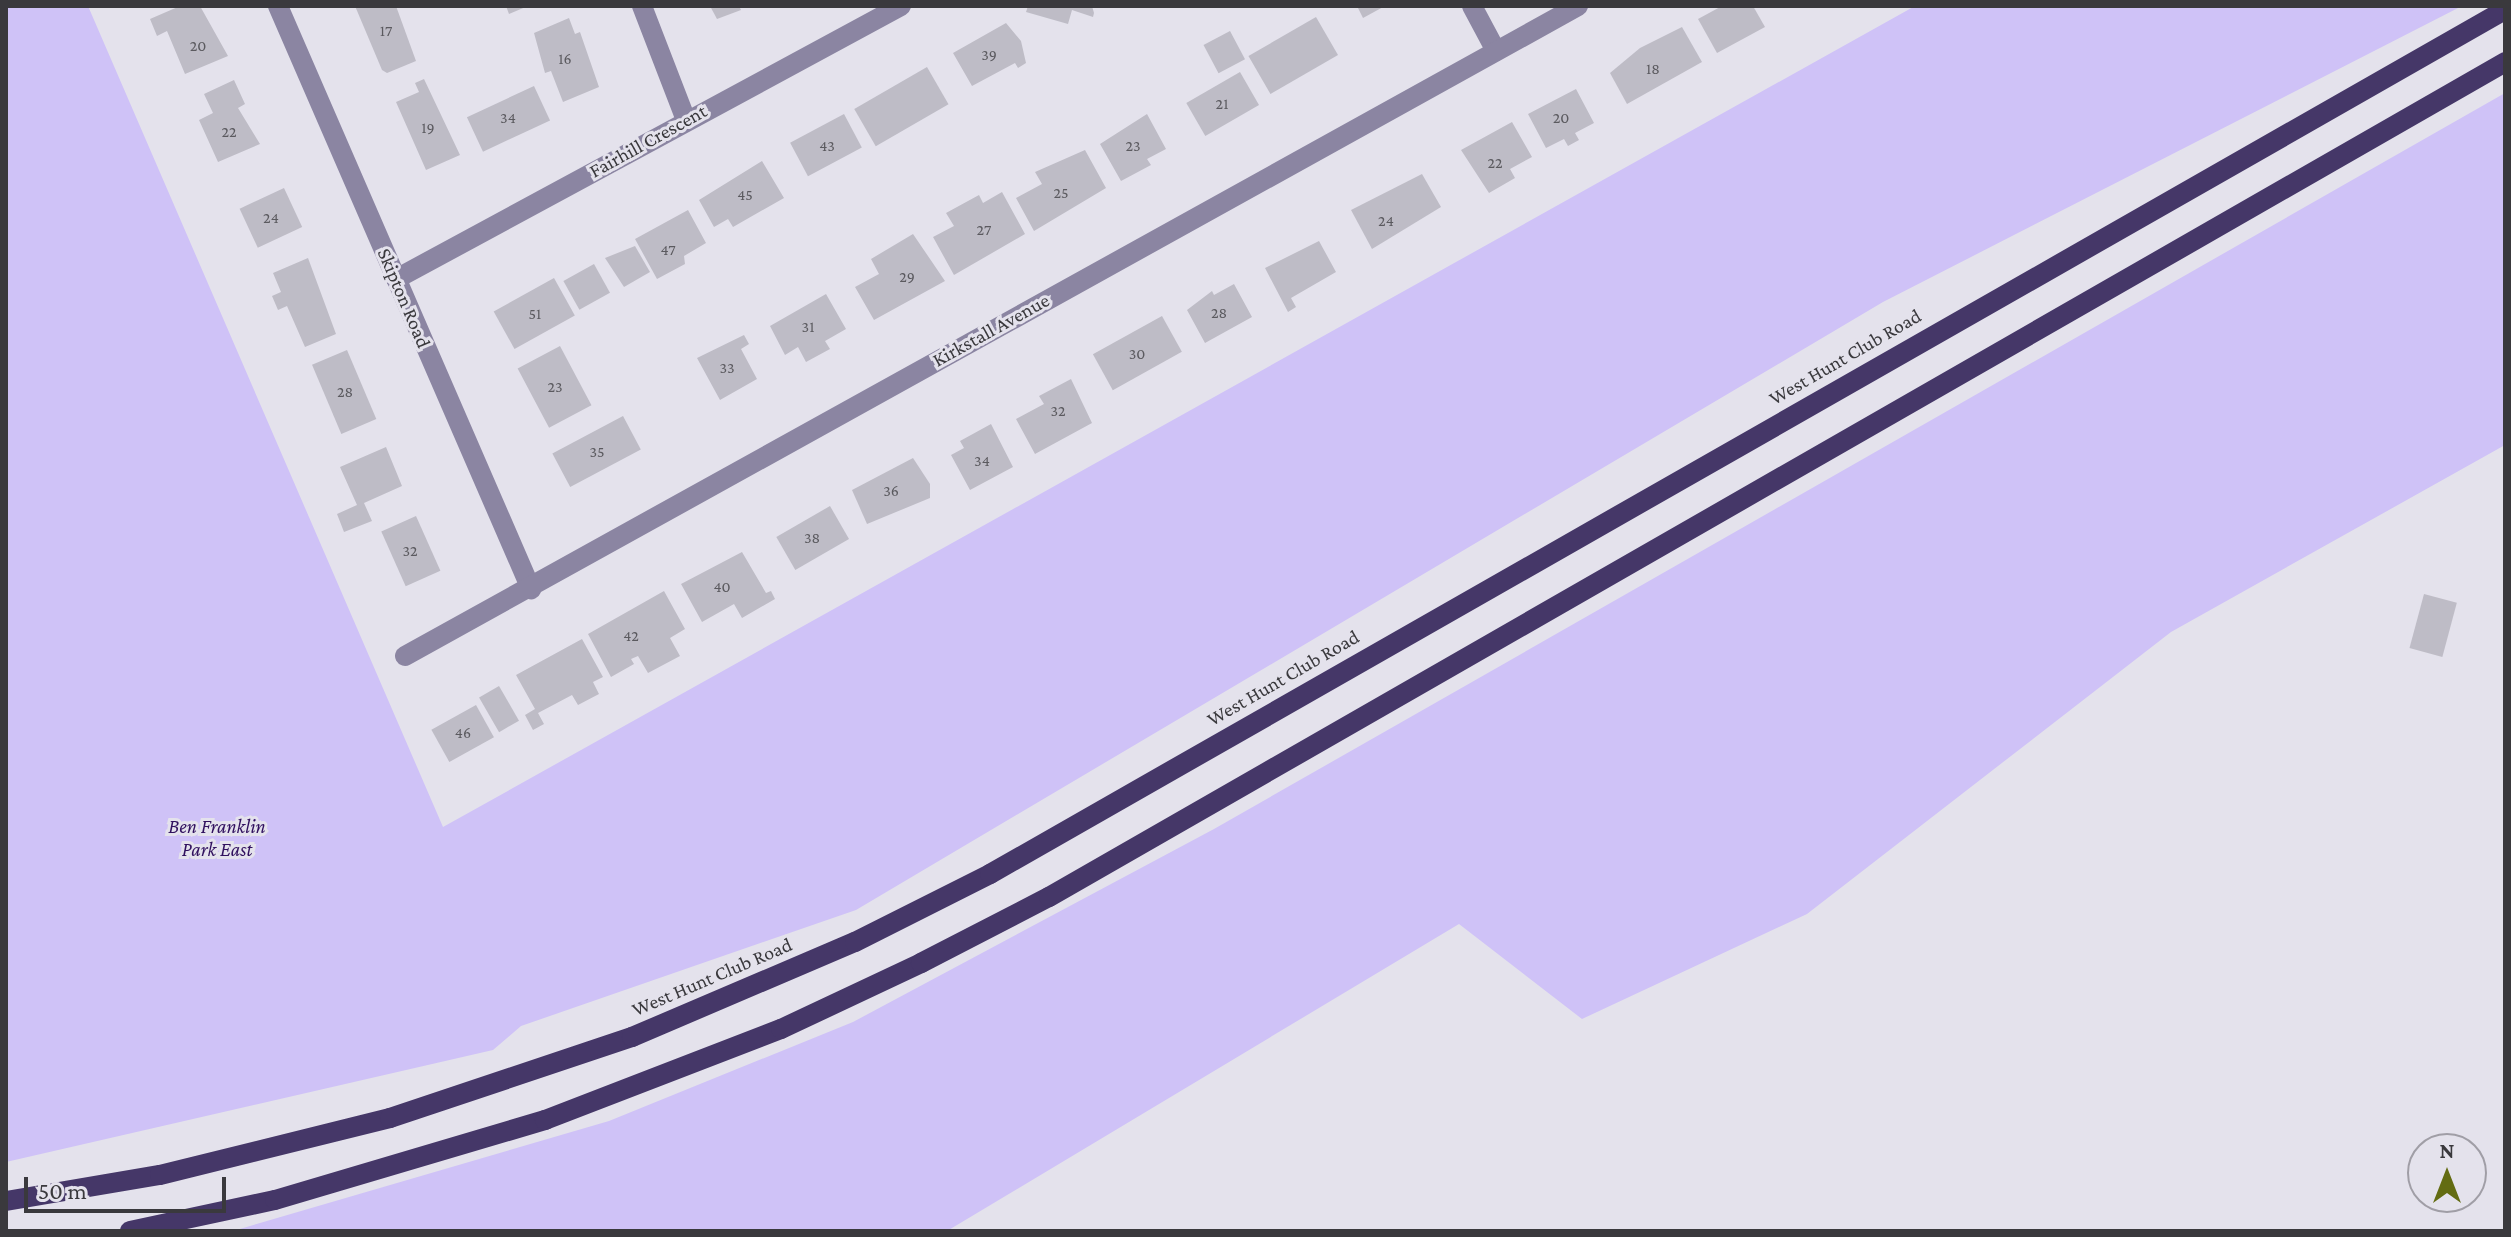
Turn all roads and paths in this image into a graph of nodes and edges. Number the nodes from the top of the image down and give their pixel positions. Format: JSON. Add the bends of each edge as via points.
{"nodes":[{"id":1,"x":278,"y":6,"type":"edge"},
{"id":2,"x":642,"y":6,"type":"edge"},
{"id":3,"x":901,"y":6,"type":"edge"},
{"id":4,"x":1472,"y":6,"type":"edge"},
{"id":5,"x":1578,"y":6,"type":"edge"},
{"id":6,"x":2505,"y":10,"type":"edge"},
{"id":7,"x":1496,"y":51,"type":"junction"},
{"id":8,"x":2505,"y":62,"type":"edge"},
{"id":9,"x":686,"y":120,"type":"junction"},
{"id":10,"x":396,"y":279,"type":"junction"},
{"id":11,"x":531,"y":589,"type":"junction"},
{"id":12,"x":405,"y":656,"type":"dead end"},
{"id":13,"x":6,"y":1201,"type":"edge"},
{"id":14,"x":130,"y":1231,"type":"edge"}],
"edges":[{"from":1,"to":10,"type":"street","name":"Skipton Road"},
{"from":2,"to":9,"type":"street"},
{"from":3,"to":9,"type":"street","name":"Fairhill Crescent"},
{"from":4,"to":7,"type":"street"},
{"from":5,"to":7,"type":"street","name":"Kirkstall Avenue"},
{"from":6,"to":13,"type":"main road","name":"West Hunt Club Road","via":[[990,874],[855,942],[632,1037],[416,1110],[186,1169]]},
{"from":7,"to":11,"type":"street","name":"Kirkstall Avenue"},
{"from":8,"to":14,"type":"main road","via":[[1063,889],[894,977],[651,1083],[479,1142],[275,1200]]},
{"from":9,"to":10,"type":"street","name":"Fairhill Crescent"},
{"from":10,"to":11,"type":"street","name":"Skipton Road"},
{"from":11,"to":12,"type":"street","name":"Kirkstall Avenue"}]}
